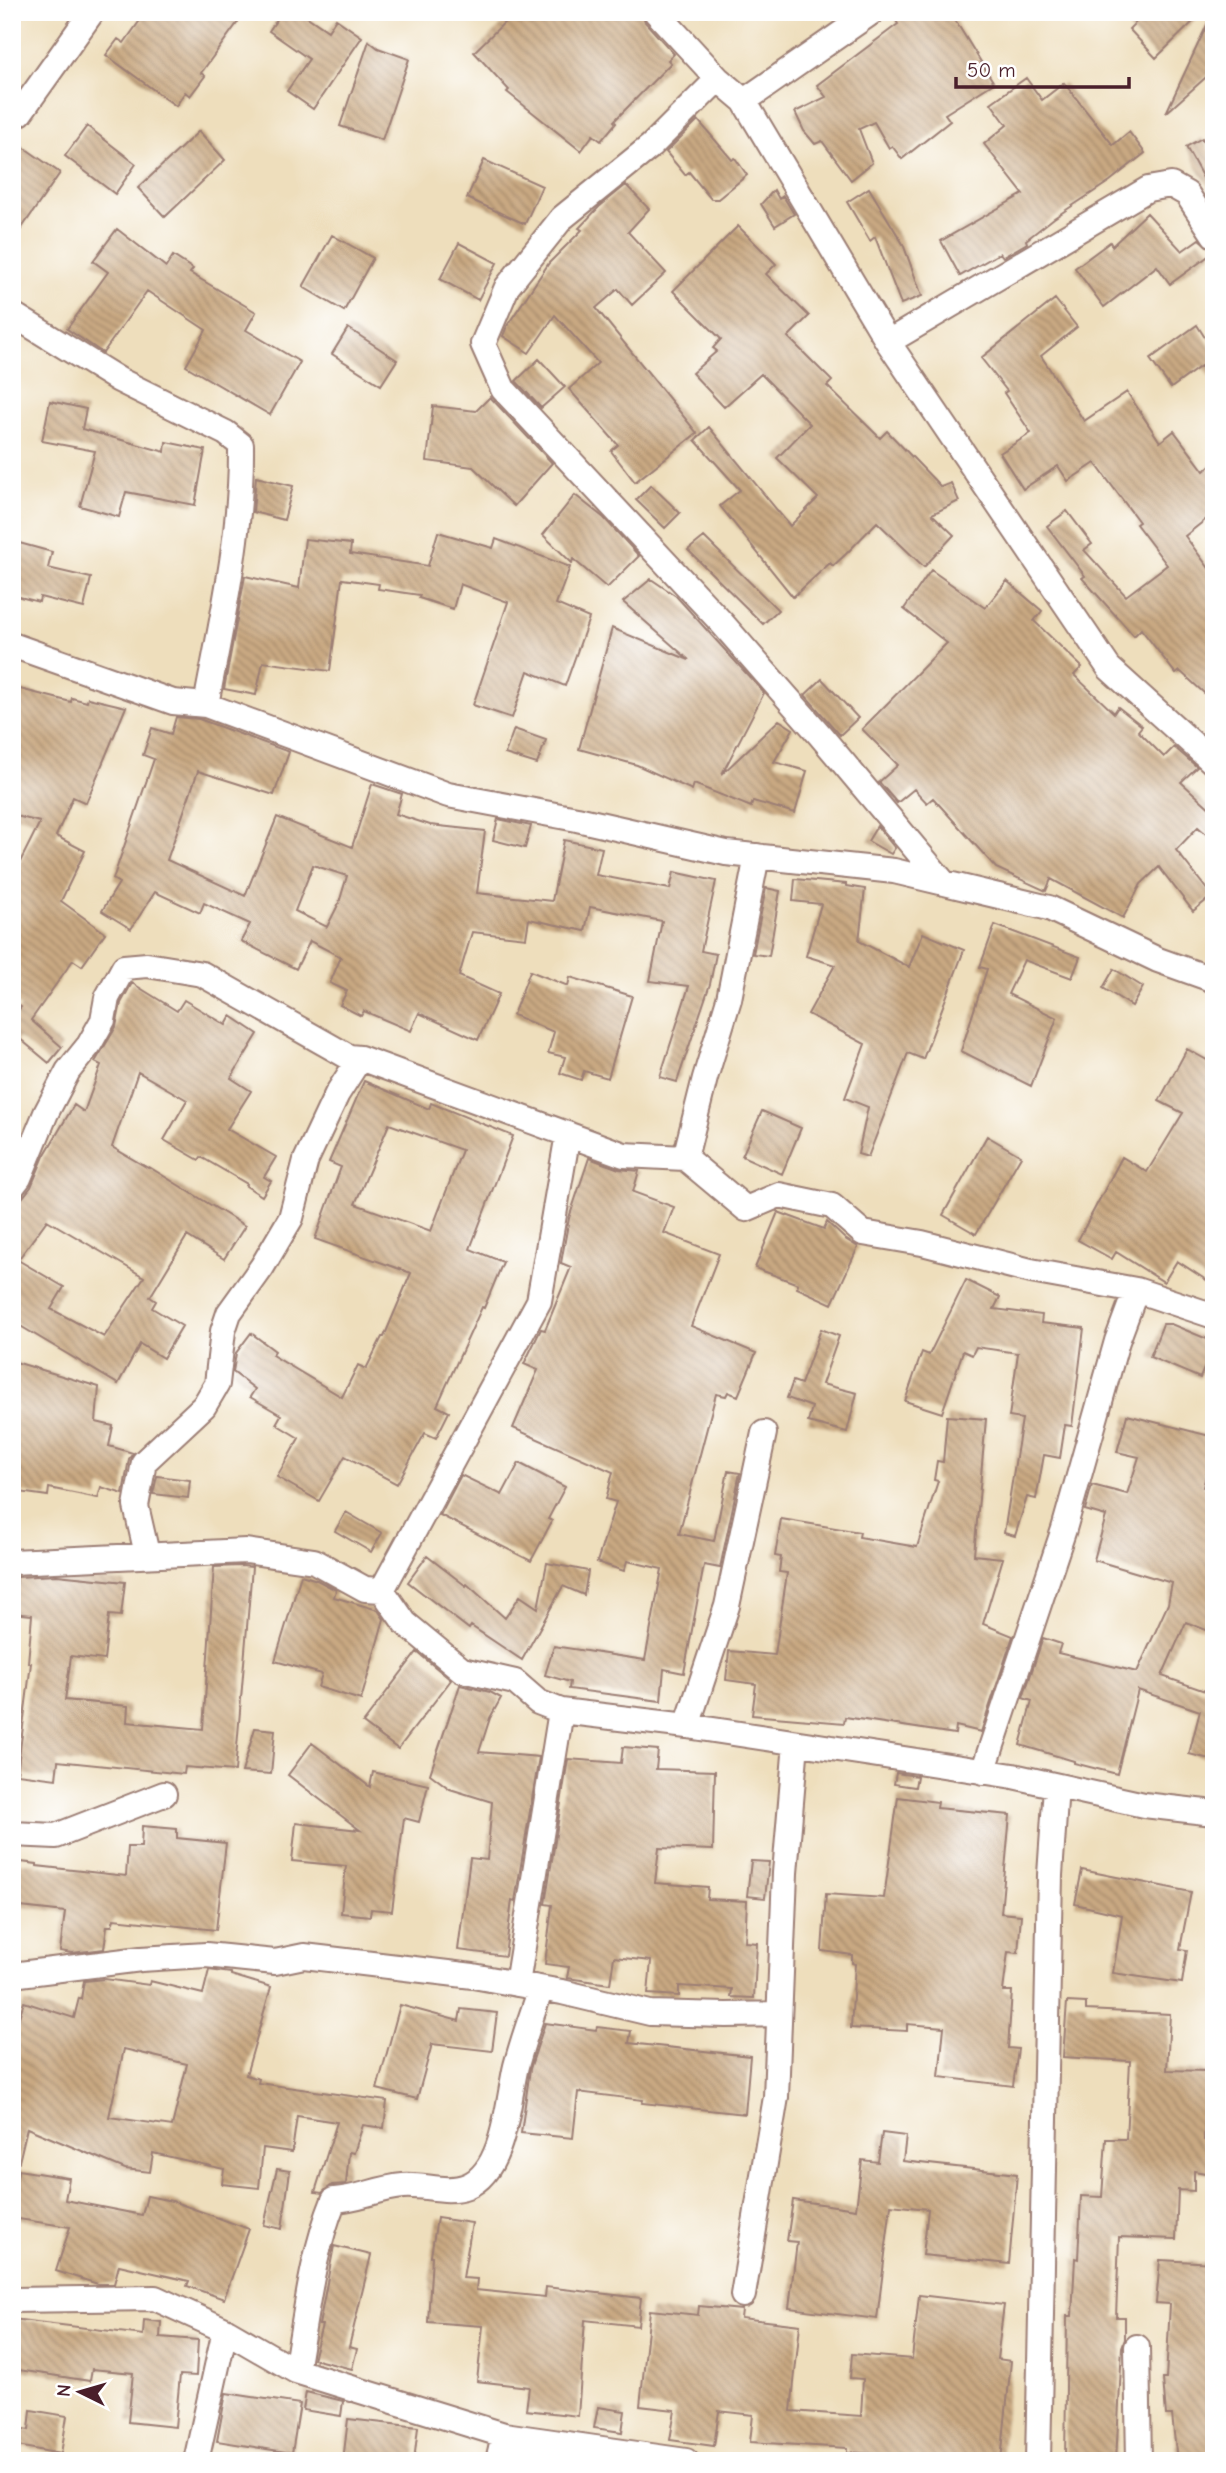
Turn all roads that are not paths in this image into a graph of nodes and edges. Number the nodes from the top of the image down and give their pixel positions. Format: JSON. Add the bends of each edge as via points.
{"nodes":[{"id":1,"x":92,"y":12,"type":"edge"},
{"id":2,"x":656,"y":12,"type":"edge"},
{"id":3,"x":872,"y":12,"type":"edge"},
{"id":4,"x":718,"y":79,"type":"junction"},
{"id":5,"x":744,"y":100,"type":"junction"},
{"id":6,"x":12,"y":117,"type":"edge"},
{"id":7,"x":1214,"y":235,"type":"edge"},
{"id":8,"x":12,"y":314,"type":"edge"},
{"id":9,"x":888,"y":342,"type":"junction"},
{"id":10,"x":12,"y":645,"type":"edge"},
{"id":11,"x":206,"y":705,"type":"junction"},
{"id":12,"x":1214,"y":763,"type":"edge"},
{"id":13,"x":757,"y":856,"type":"junction"},
{"id":14,"x":944,"y":883,"type":"junction"},
{"id":15,"x":1214,"y":980,"type":"edge"},
{"id":16,"x":360,"y":1058,"type":"junction"},
{"id":17,"x":568,"y":1134,"type":"junction"},
{"id":18,"x":685,"y":1158,"type":"junction"},
{"id":19,"x":12,"y":1186,"type":"edge"},
{"id":20,"x":1136,"y":1290,"type":"junction"},
{"id":21,"x":1214,"y":1316,"type":"edge"},
{"id":22,"x":764,"y":1433,"type":"dead end"},
{"id":23,"x":147,"y":1555,"type":"junction"},
{"id":24,"x":12,"y":1562,"type":"edge"},
{"id":25,"x":382,"y":1590,"type":"junction"},
{"id":26,"x":561,"y":1711,"type":"junction"},
{"id":27,"x":687,"y":1726,"type":"junction"},
{"id":28,"x":796,"y":1743,"type":"junction"},
{"id":29,"x":983,"y":1772,"type":"junction"},
{"id":30,"x":1056,"y":1786,"type":"junction"},
{"id":31,"x":164,"y":1794,"type":"dead end"},
{"id":32,"x":1214,"y":1813,"type":"edge"},
{"id":33,"x":12,"y":1834,"type":"edge"},
{"id":34,"x":12,"y":1975,"type":"edge"},
{"id":35,"x":529,"y":1986,"type":"junction"},
{"id":36,"x":779,"y":2014,"type":"junction"},
{"id":37,"x":743,"y":2295,"type":"dead end"},
{"id":38,"x":12,"y":2300,"type":"edge"},
{"id":39,"x":225,"y":2330,"type":"junction"},
{"id":40,"x":1138,"y":2347,"type":"dead end"},
{"id":41,"x":296,"y":2371,"type":"junction"},
{"id":42,"x":504,"y":2435,"type":"junction"},
{"id":43,"x":196,"y":2461,"type":"edge"},
{"id":44,"x":498,"y":2461,"type":"edge"},
{"id":45,"x":686,"y":2461,"type":"edge"},
{"id":46,"x":1038,"y":2461,"type":"edge"},
{"id":47,"x":1139,"y":2461,"type":"edge"}],
"edges":[{"from":1,"to":6,"type":"street","via":[[20,113]]},
{"from":2,"to":4,"type":"street"},
{"from":3,"to":5,"type":"street"},
{"from":4,"to":5,"type":"street"},
{"from":4,"to":14,"type":"street","via":[[651,146],[562,218],[507,287],[483,344],[503,389],[730,632]]},
{"from":5,"to":9,"type":"street"},
{"from":7,"to":9,"type":"street","via":[[1187,194],[1171,185],[1148,189]]},
{"from":8,"to":11,"type":"street","via":[[119,380],[226,433],[241,445],[237,538]]},
{"from":9,"to":12,"type":"street","via":[[1109,667]]},
{"from":10,"to":11,"type":"street","via":[[173,702]]},
{"from":11,"to":13,"type":"street","via":[[448,795]]},
{"from":13,"to":14,"type":"street","via":[[894,871]]},
{"from":13,"to":18,"type":"street","via":[[729,999]]},
{"from":14,"to":15,"type":"street","via":[[1049,908],[1158,960]]},
{"from":16,"to":17,"type":"street"},
{"from":16,"to":19,"type":"street","via":[[202,974],[147,965],[124,967],[107,998],[103,1020],[68,1071]]},
{"from":16,"to":23,"type":"street","via":[[306,1160],[291,1218],[229,1313],[217,1384],[204,1406],[144,1462],[135,1506]]},
{"from":17,"to":18,"type":"street","via":[[624,1155]]},
{"from":17,"to":25,"type":"street","via":[[539,1301]]},
{"from":18,"to":20,"type":"street","via":[[746,1209],[779,1195],[832,1206],[863,1233]]},
{"from":20,"to":21,"type":"street"},
{"from":20,"to":29,"type":"street","via":[[1064,1529]]},
{"from":22,"to":27,"type":"street","via":[[727,1606]]},
{"from":23,"to":24,"type":"street"},
{"from":23,"to":25,"type":"street","via":[[246,1551],[300,1559],[313,1561],[366,1589]]},
{"from":25,"to":26,"type":"street","via":[[405,1623],[462,1671],[515,1682],[538,1702]]},
{"from":26,"to":27,"type":"street"},
{"from":26,"to":35,"type":"street"},
{"from":27,"to":28,"type":"street"},
{"from":28,"to":29,"type":"street"},
{"from":28,"to":36,"type":"street"},
{"from":29,"to":30,"type":"street"},
{"from":30,"to":32,"type":"street","via":[[1144,1805]]},
{"from":30,"to":46,"type":"street","via":[[1050,1875]]},
{"from":31,"to":33,"type":"street","via":[[56,1836]]},
{"from":34,"to":35,"type":"street","via":[[141,1959],[206,1955],[275,1962],[304,1956]]},
{"from":35,"to":36,"type":"street","via":[[650,2013]]},
{"from":35,"to":41,"type":"street","via":[[503,2129],[492,2161],[468,2186],[402,2186],[334,2200],[314,2266]]},
{"from":36,"to":37,"type":"street","via":[[776,2097]]},
{"from":38,"to":39,"type":"street","via":[[155,2298]]},
{"from":39,"to":41,"type":"street"},
{"from":39,"to":43,"type":"street"},
{"from":40,"to":47,"type":"street"},
{"from":41,"to":42,"type":"street"},
{"from":42,"to":44,"type":"street"},
{"from":42,"to":45,"type":"street"}]}
